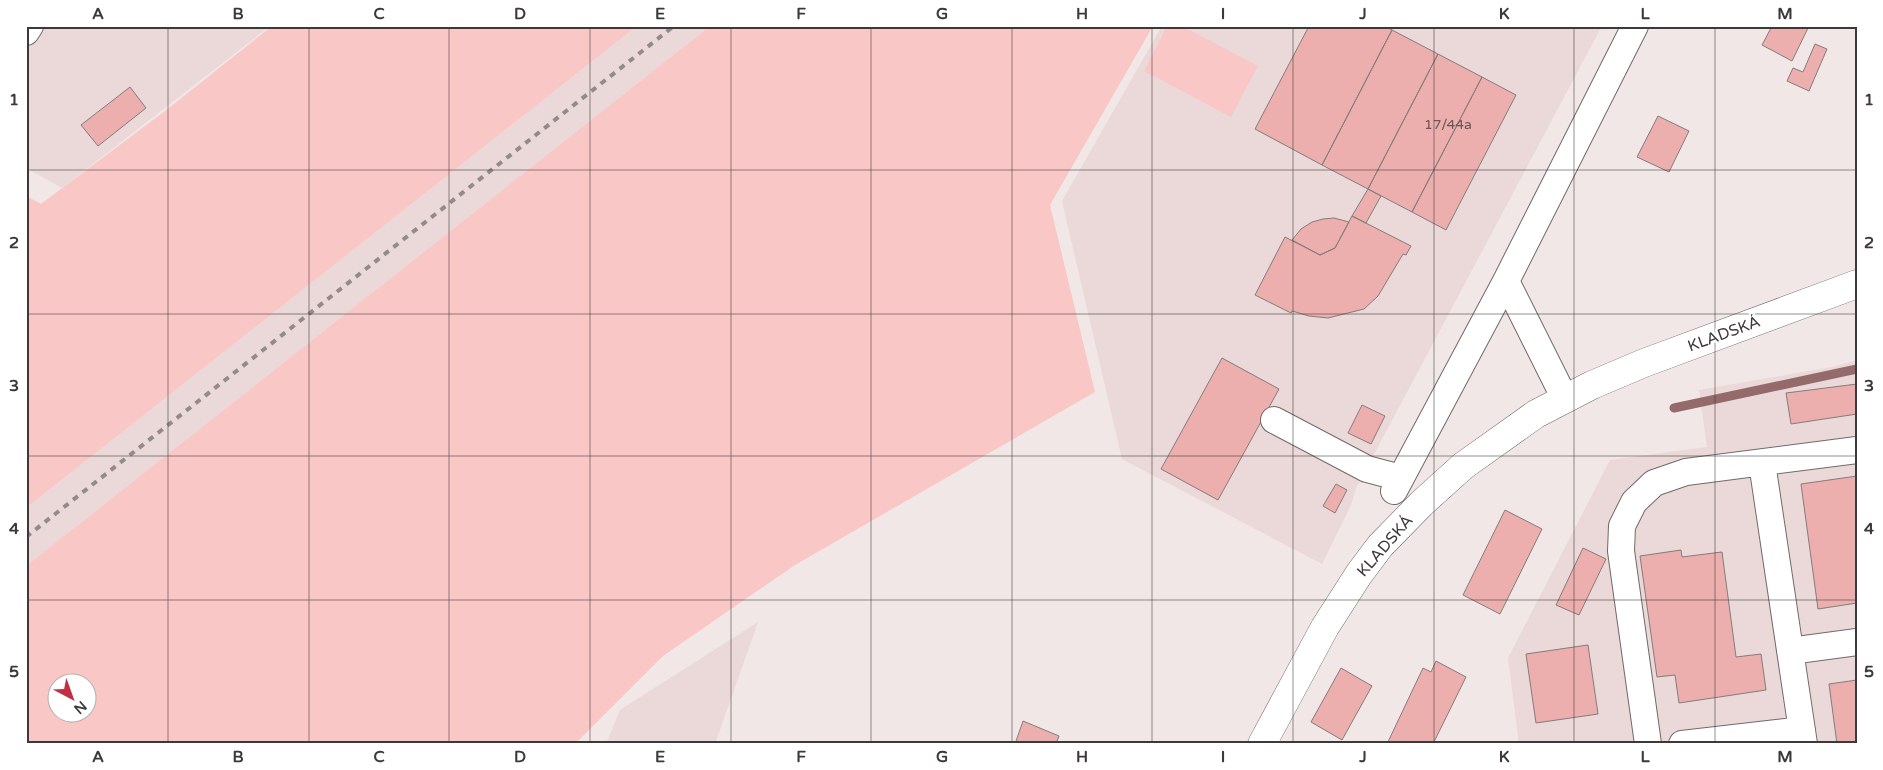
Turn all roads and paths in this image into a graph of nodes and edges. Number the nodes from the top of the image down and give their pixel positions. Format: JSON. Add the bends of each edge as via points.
{"nodes":[{"id":1,"x":30,"y":26,"type":"edge"},
{"id":2,"x":1636,"y":26,"type":"edge"},
{"id":3,"x":26,"y":32,"type":"edge"},
{"id":4,"x":1506,"y":281,"type":"junction"},
{"id":5,"x":1857,"y":284,"type":"edge"},
{"id":6,"x":1565,"y":399,"type":"junction"},
{"id":7,"x":1274,"y":420,"type":"dead end"},
{"id":8,"x":1857,"y":450,"type":"edge"},
{"id":9,"x":1762,"y":463,"type":"junction"},
{"id":10,"x":1857,"y":642,"type":"edge"},
{"id":11,"x":1790,"y":651,"type":"junction"},
{"id":12,"x":1803,"y":737,"type":"edge"},
{"id":13,"x":1262,"y":744,"type":"edge"},
{"id":14,"x":1648,"y":744,"type":"edge"},
{"id":15,"x":1682,"y":744,"type":"edge"}],
"edges":[{"from":1,"to":3,"type":"street"},
{"from":2,"to":4,"type":"street"},
{"from":4,"to":6,"type":"street"},
{"from":4,"to":7,"type":"street","via":[[1398,484]]},
{"from":5,"to":6,"type":"main road","name":"KLADSKÁ","via":[[1644,363]]},
{"from":6,"to":13,"type":"main road","name":"KLADSKÁ","via":[[1536,414],[1463,466],[1380,546],[1342,598]]},
{"from":8,"to":9,"type":"street"},
{"from":9,"to":11,"type":"street"},
{"from":9,"to":14,"type":"street","via":[[1686,472],[1654,483],[1634,502],[1622,526],[1621,551]]},
{"from":10,"to":11,"type":"street"},
{"from":11,"to":12,"type":"street"},
{"from":12,"to":15,"type":"street"}]}
